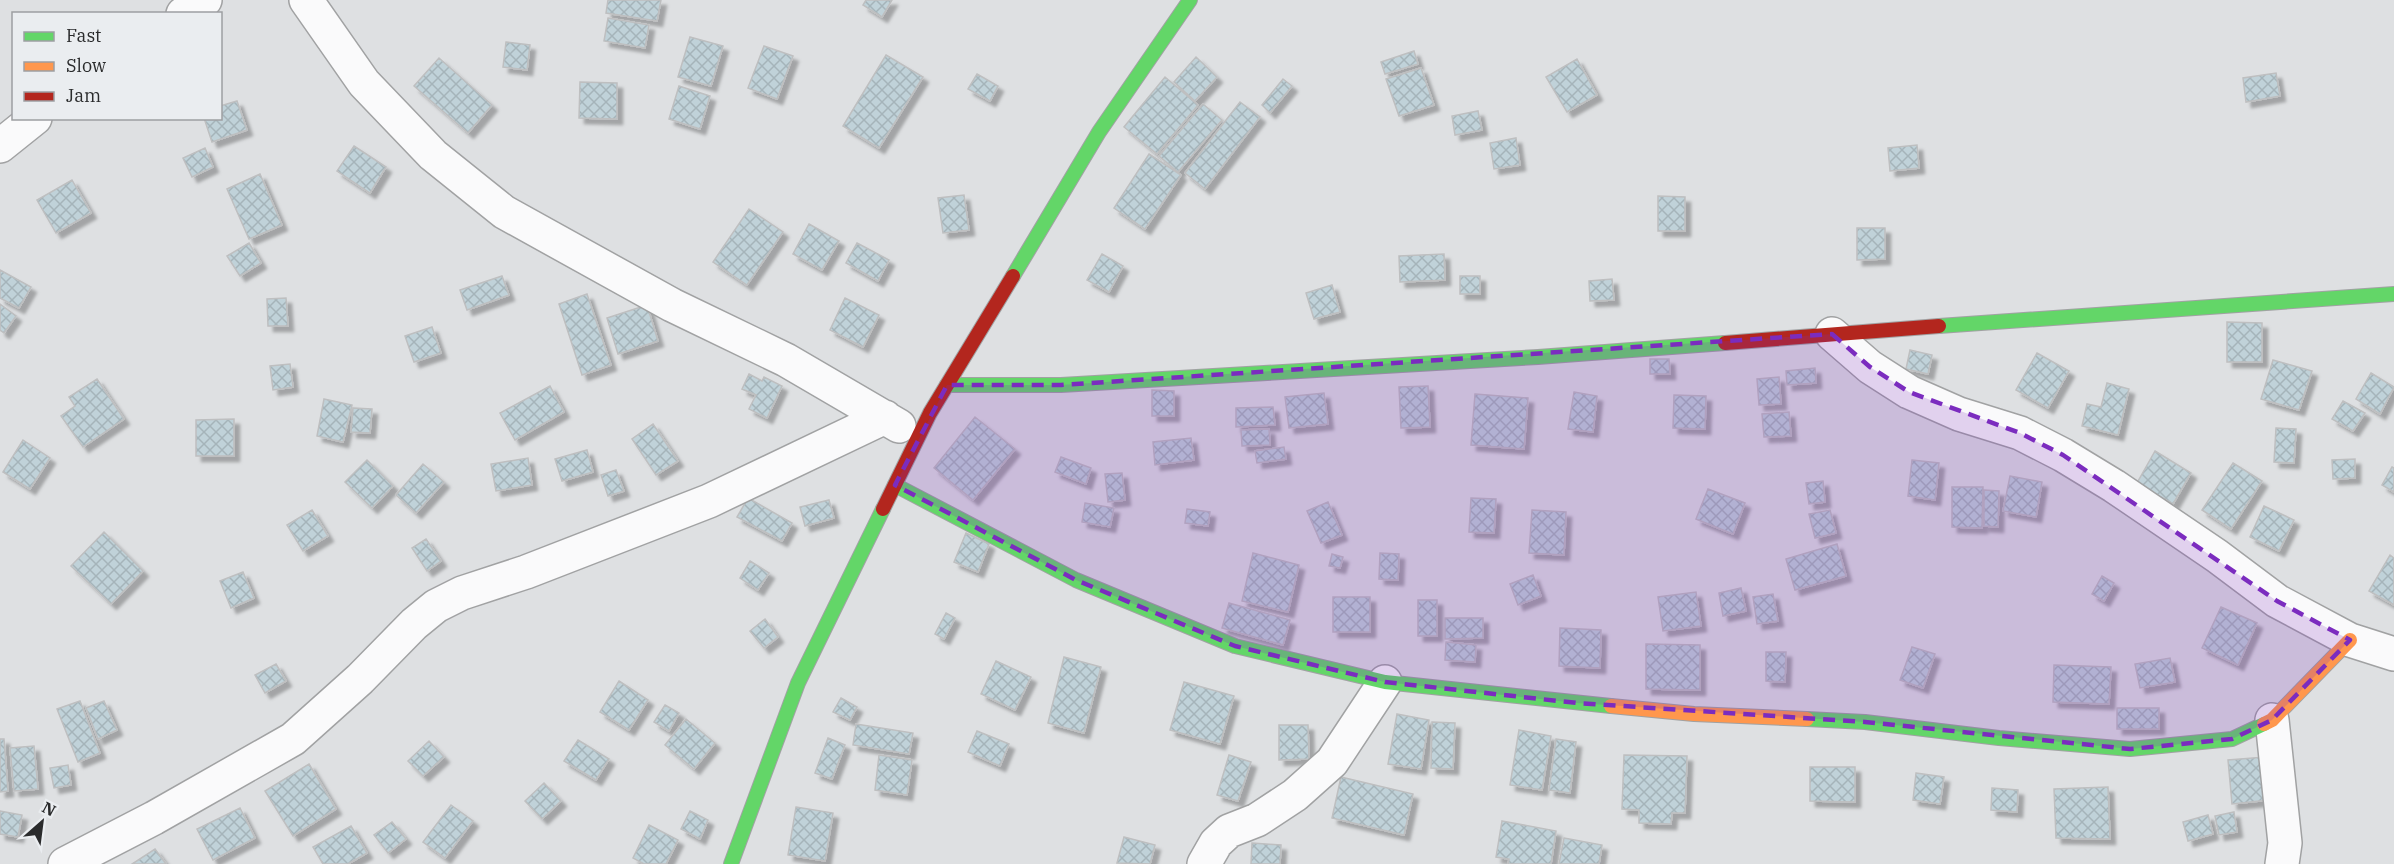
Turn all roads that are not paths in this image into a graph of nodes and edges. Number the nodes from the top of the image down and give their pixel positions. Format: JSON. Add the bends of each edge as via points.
{"nodes":[{"id":1,"x":205,"y":0,"type":"edge"},
{"id":2,"x":306,"y":0,"type":"edge"},
{"id":3,"x":1190,"y":0,"type":"edge"},
{"id":4,"x":186,"y":12,"type":"edge"},
{"id":5,"x":32,"y":120,"type":"edge"},
{"id":6,"x":0,"y":146,"type":"edge"},
{"id":7,"x":2394,"y":294,"type":"edge"},
{"id":8,"x":1832,"y":334,"type":"junction"},
{"id":9,"x":947,"y":385,"type":"junction"},
{"id":10,"x":885,"y":417,"type":"junction"},
{"id":11,"x":919,"y":438,"type":"junction"},
{"id":12,"x":895,"y":485,"type":"junction"},
{"id":13,"x":2350,"y":640,"type":"junction"},
{"id":14,"x":2394,"y":654,"type":"edge"},
{"id":15,"x":1385,"y":682,"type":"junction"},
{"id":16,"x":2272,"y":720,"type":"junction"},
{"id":17,"x":65,"y":864,"type":"edge"},
{"id":18,"x":731,"y":864,"type":"edge"},
{"id":19,"x":1204,"y":864,"type":"edge"},
{"id":20,"x":2282,"y":864,"type":"edge"}],
"edges":[{"from":1,"to":4,"type":"street"},
{"from":2,"to":10,"type":"street","via":[[364,82],[433,155],[504,212],[672,305],[786,360]]},
{"from":3,"to":9,"type":"street","via":[[1099,132]]},
{"from":5,"to":6,"type":"street"},
{"from":7,"to":8,"type":"street"},
{"from":8,"to":9,"type":"street","via":[[1538,357],[1061,385]]},
{"from":8,"to":13,"type":"street","via":[[1870,367],[1909,392],[1959,414],[2020,433],[2063,455],[2277,601]]},
{"from":9,"to":11,"type":"street"},
{"from":10,"to":11,"type":"street"},
{"from":10,"to":17,"type":"street","via":[[709,501],[436,606],[293,739]]},
{"from":11,"to":12,"type":"street"},
{"from":12,"to":15,"type":"street","via":[[1076,580],[1235,646]]},
{"from":12,"to":18,"type":"street","via":[[798,683]]},
{"from":13,"to":14,"type":"street"},
{"from":13,"to":16,"type":"street"},
{"from":15,"to":16,"type":"street","via":[[1694,714],[1865,722],[2130,749],[2232,739]]},
{"from":15,"to":19,"type":"street","via":[[1332,762],[1295,795],[1257,820],[1230,831],[1216,843]]},
{"from":16,"to":20,"type":"street","via":[[2285,843]]}]}
